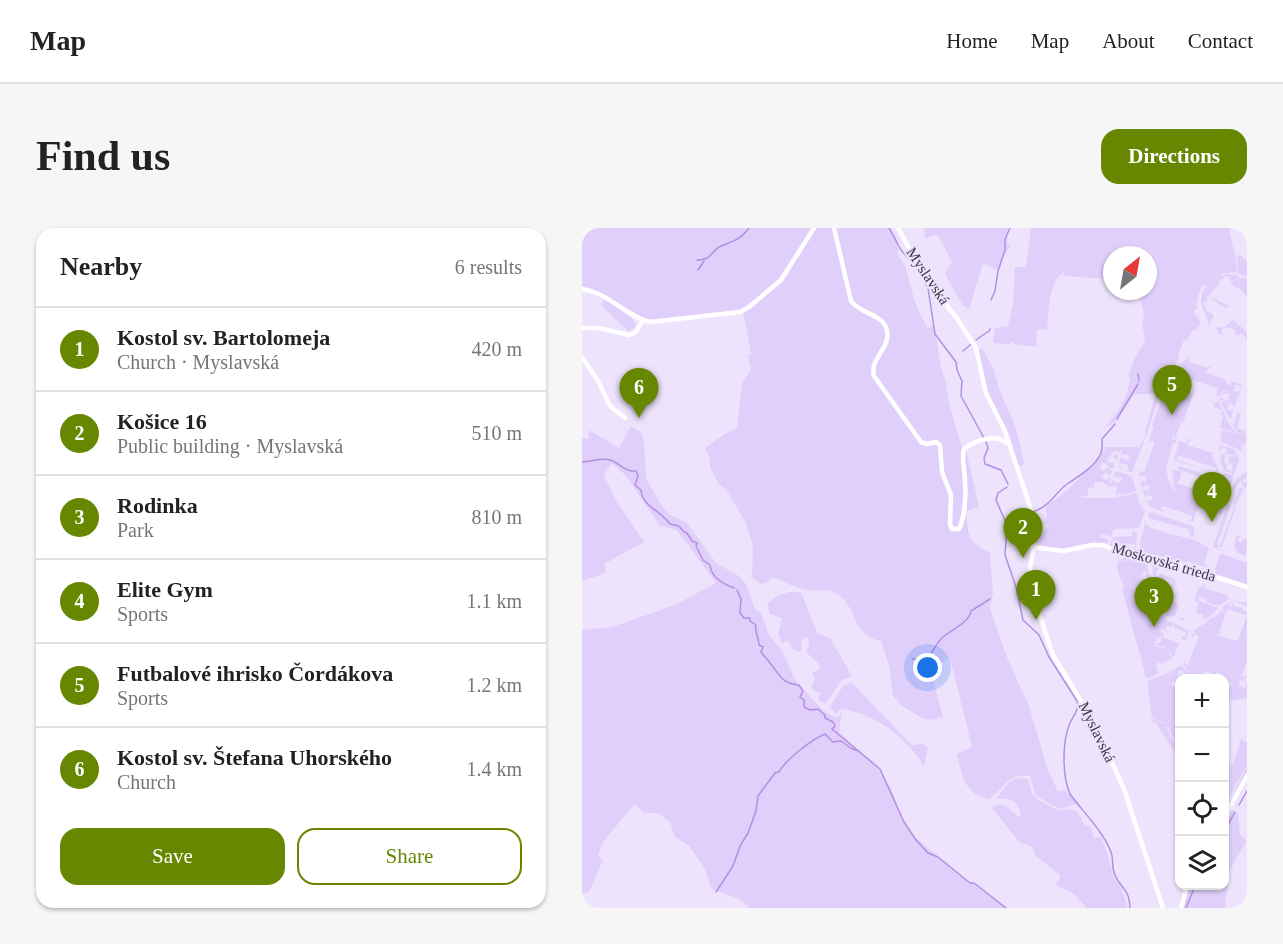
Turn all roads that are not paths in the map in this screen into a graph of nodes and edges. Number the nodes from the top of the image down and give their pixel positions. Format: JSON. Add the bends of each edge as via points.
{"nodes":[{"id":1,"x":813,"y":228,"type":"edge"},
{"id":2,"x":834,"y":228,"type":"edge"},
{"id":3,"x":898,"y":228,"type":"edge"},
{"id":4,"x":582,"y":290,"type":"edge"},
{"id":5,"x":643,"y":320,"type":"junction"},
{"id":6,"x":582,"y":328,"type":"edge"},
{"id":7,"x":582,"y":357,"type":"edge"},
{"id":8,"x":625,"y":418,"type":"dead end"},
{"id":9,"x":1005,"y":431,"type":"junction"},
{"id":10,"x":1000,"y":438,"type":"junction"},
{"id":11,"x":1008,"y":446,"type":"junction"},
{"id":12,"x":1033,"y":537,"type":"junction"},
{"id":13,"x":1034,"y":547,"type":"junction"},
{"id":14,"x":1045,"y":549,"type":"junction"},
{"id":15,"x":1030,"y":559,"type":"junction"},
{"id":16,"x":1247,"y":587,"type":"edge"},
{"id":17,"x":1247,"y":776,"type":"edge"},
{"id":18,"x":1229,"y":808,"type":"edge"},
{"id":19,"x":1185,"y":890,"type":"edge"},
{"id":20,"x":1180,"y":907,"type":"edge"},
{"id":21,"x":1163,"y":908,"type":"edge"}],
"edges":[{"from":1,"to":5,"type":"street","via":[[781,280],[745,310],[661,322]]},
{"from":2,"to":10,"type":"street","via":[[851,301],[880,320],[888,332],[873,367],[874,376],[921,442],[940,445],[942,472],[951,495],[952,529],[959,529],[961,523],[966,483],[964,449]]},
{"from":3,"to":9,"type":"street","name":"Myslavská","via":[[926,279],[973,344],[986,393]]},
{"from":4,"to":5,"type":"street","via":[[603,296]]},
{"from":5,"to":6,"type":"street","via":[[630,335]]},
{"from":7,"to":8,"type":"street","via":[[610,406]]},
{"from":9,"to":10,"type":"street"},
{"from":9,"to":11,"type":"street","name":"Myslavská"},
{"from":10,"to":11,"type":"street"},
{"from":11,"to":12,"type":"street","name":"Myslavská","via":[[1029,506]]},
{"from":12,"to":13,"type":"street","name":"Myslavská"},
{"from":12,"to":14,"type":"street"},
{"from":13,"to":14,"type":"street","name":"Moskovská trieda"},
{"from":13,"to":15,"type":"street","name":"Myslavská"},
{"from":14,"to":15,"type":"street"},
{"from":14,"to":16,"type":"street","name":"Moskovská trieda","via":[[1063,551],[1103,545],[1122,554],[1167,561]]},
{"from":15,"to":21,"type":"street","name":"Myslavská","via":[[1036,603],[1051,651],[1094,722],[1122,785]]},
{"from":17,"to":18,"type":"street"},
{"from":19,"to":20,"type":"street"}]}
